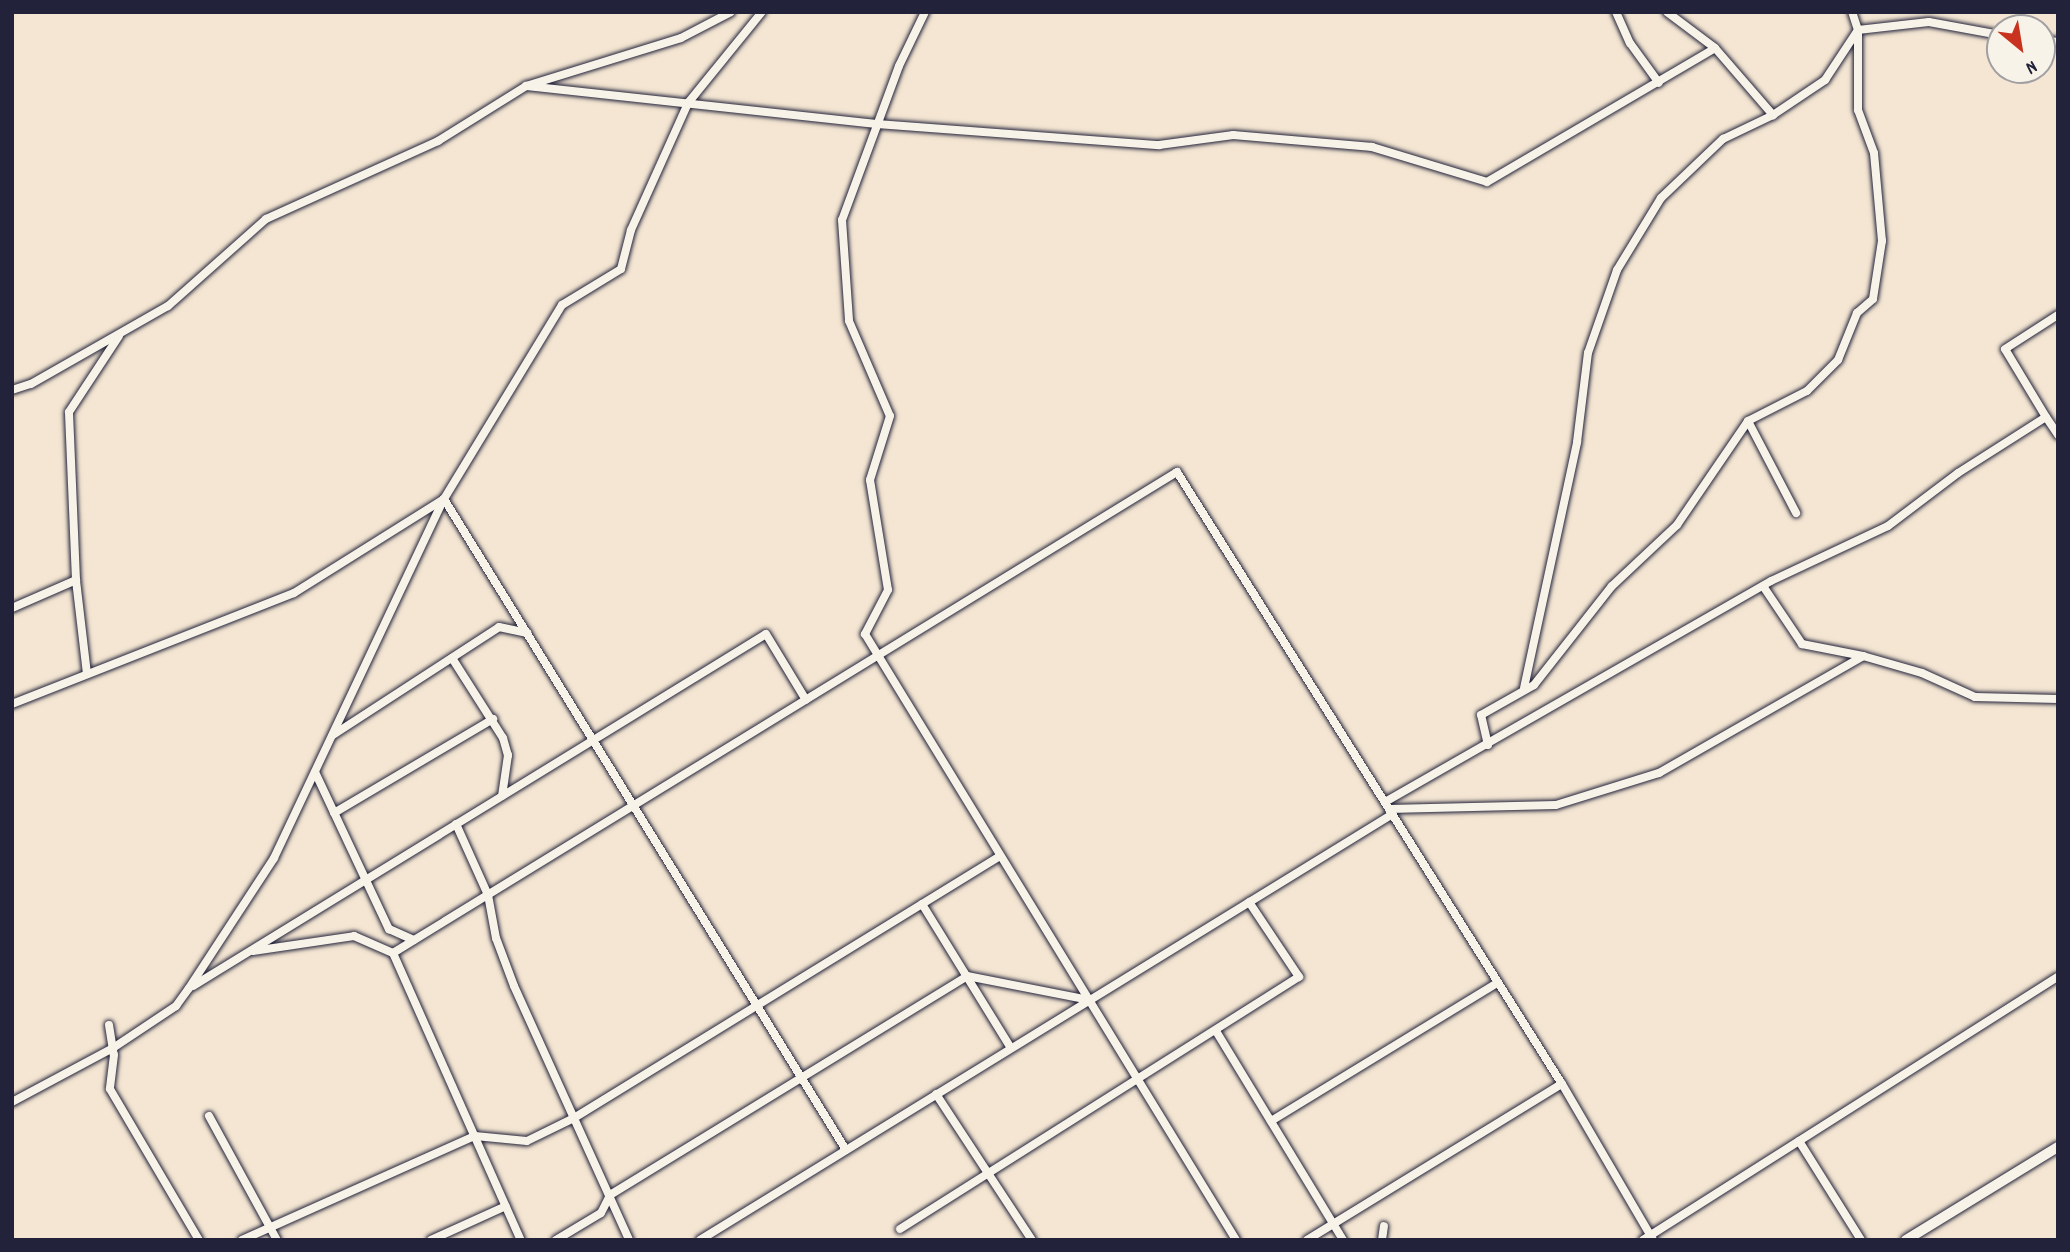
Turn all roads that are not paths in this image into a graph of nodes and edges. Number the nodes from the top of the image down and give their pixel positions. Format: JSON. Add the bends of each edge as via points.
{"nodes":[{"id":1,"x":731,"y":12,"type":"edge"},
{"id":2,"x":762,"y":12,"type":"edge"},
{"id":3,"x":925,"y":12,"type":"edge"},
{"id":4,"x":1616,"y":12,"type":"edge"},
{"id":5,"x":1667,"y":12,"type":"edge"},
{"id":6,"x":1852,"y":12,"type":"edge"},
{"id":7,"x":1858,"y":30,"type":"junction"},
{"id":8,"x":1986,"y":32,"type":"edge"},
{"id":9,"x":1714,"y":48,"type":"junction"},
{"id":10,"x":1659,"y":83,"type":"junction"},
{"id":11,"x":526,"y":86,"type":"junction"},
{"id":12,"x":688,"y":103,"type":"junction"},
{"id":13,"x":1773,"y":115,"type":"junction"},
{"id":14,"x":877,"y":124,"type":"junction"},
{"id":15,"x":2058,"y":315,"type":"edge"},
{"id":16,"x":120,"y":334,"type":"junction"},
{"id":17,"x":12,"y":390,"type":"edge"},
{"id":18,"x":2046,"y":417,"type":"junction"},
{"id":19,"x":1748,"y":421,"type":"junction"},
{"id":20,"x":2058,"y":435,"type":"edge"},
{"id":21,"x":444,"y":499,"type":"junction"},
{"id":22,"x":1796,"y":513,"type":"dead end"},
{"id":23,"x":76,"y":580,"type":"junction"},
{"id":24,"x":1763,"y":586,"type":"junction"},
{"id":25,"x":12,"y":608,"type":"edge"},
{"id":26,"x":527,"y":633,"type":"junction"},
{"id":27,"x":877,"y":656,"type":"junction"},
{"id":28,"x":1863,"y":656,"type":"junction"},
{"id":29,"x":452,"y":658,"type":"junction"},
{"id":30,"x":88,"y":674,"type":"junction"},
{"id":31,"x":1524,"y":688,"type":"junction"},
{"id":32,"x":2058,"y":699,"type":"edge"},
{"id":33,"x":806,"y":700,"type":"junction"},
{"id":34,"x":12,"y":704,"type":"edge"},
{"id":35,"x":493,"y":719,"type":"junction"},
{"id":36,"x":333,"y":735,"type":"junction"},
{"id":37,"x":593,"y":740,"type":"junction"},
{"id":38,"x":1489,"y":745,"type":"junction"},
{"id":39,"x":315,"y":772,"type":"junction"},
{"id":40,"x":502,"y":796,"type":"junction"},
{"id":41,"x":634,"y":806,"type":"junction"},
{"id":42,"x":1389,"y":809,"type":"junction"},
{"id":43,"x":334,"y":813,"type":"junction"},
{"id":44,"x":456,"y":824,"type":"junction"},
{"id":45,"x":1000,"y":856,"type":"junction"},
{"id":46,"x":365,"y":880,"type":"junction"},
{"id":47,"x":488,"y":895,"type":"junction"},
{"id":48,"x":1249,"y":902,"type":"junction"},
{"id":49,"x":922,"y":904,"type":"junction"},
{"id":50,"x":414,"y":940,"type":"junction"},
{"id":51,"x":249,"y":951,"type":"junction"},
{"id":52,"x":393,"y":953,"type":"junction"},
{"id":53,"x":967,"y":976,"type":"junction"},
{"id":54,"x":2058,"y":977,"type":"edge"},
{"id":55,"x":1497,"y":983,"type":"junction"},
{"id":56,"x":189,"y":988,"type":"junction"},
{"id":57,"x":1089,"y":1000,"type":"junction"},
{"id":58,"x":757,"y":1005,"type":"junction"},
{"id":59,"x":109,"y":1025,"type":"dead end"},
{"id":60,"x":1216,"y":1031,"type":"junction"},
{"id":61,"x":113,"y":1048,"type":"junction"},
{"id":62,"x":1011,"y":1048,"type":"junction"},
{"id":63,"x":801,"y":1077,"type":"junction"},
{"id":64,"x":1137,"y":1079,"type":"junction"},
{"id":65,"x":1562,"y":1084,"type":"junction"},
{"id":66,"x":936,"y":1094,"type":"junction"},
{"id":67,"x":12,"y":1102,"type":"edge"},
{"id":68,"x":209,"y":1116,"type":"dead end"},
{"id":69,"x":574,"y":1118,"type":"junction"},
{"id":70,"x":1271,"y":1121,"type":"junction"},
{"id":71,"x":475,"y":1136,"type":"junction"},
{"id":72,"x":1799,"y":1142,"type":"junction"},
{"id":73,"x":2058,"y":1147,"type":"edge"},
{"id":74,"x":846,"y":1150,"type":"junction"},
{"id":75,"x":988,"y":1172,"type":"junction"},
{"id":76,"x":610,"y":1195,"type":"junction"},
{"id":77,"x":506,"y":1206,"type":"junction"},
{"id":78,"x":1334,"y":1224,"type":"junction"},
{"id":79,"x":1384,"y":1226,"type":"dead end"},
{"id":80,"x":270,"y":1227,"type":"junction"},
{"id":81,"x":900,"y":1229,"type":"dead end"},
{"id":82,"x":1649,"y":1238,"type":"edge"},
{"id":83,"x":199,"y":1240,"type":"edge"},
{"id":84,"x":242,"y":1240,"type":"edge"},
{"id":85,"x":277,"y":1240,"type":"edge"},
{"id":86,"x":431,"y":1240,"type":"edge"},
{"id":87,"x":521,"y":1240,"type":"edge"},
{"id":88,"x":556,"y":1240,"type":"edge"},
{"id":89,"x":629,"y":1240,"type":"edge"},
{"id":90,"x":700,"y":1240,"type":"edge"},
{"id":91,"x":1032,"y":1240,"type":"edge"},
{"id":92,"x":1236,"y":1240,"type":"edge"},
{"id":93,"x":1307,"y":1240,"type":"edge"},
{"id":94,"x":1343,"y":1240,"type":"edge"},
{"id":95,"x":1382,"y":1240,"type":"edge"},
{"id":96,"x":1861,"y":1240,"type":"edge"},
{"id":97,"x":1906,"y":1240,"type":"edge"}],
"edges":[{"from":1,"to":11,"type":"street","via":[[681,38]]},
{"from":2,"to":12,"type":"street"},
{"from":3,"to":14,"type":"street"},
{"from":4,"to":10,"type":"street","via":[[1630,43]]},
{"from":5,"to":9,"type":"street"},
{"from":6,"to":7,"type":"street"},
{"from":7,"to":8,"type":"street","via":[[1929,22]]},
{"from":7,"to":13,"type":"street","via":[[1825,80]]},
{"from":7,"to":19,"type":"street","via":[[1857,110],[1874,153],[1882,241],[1873,299],[1857,313],[1838,360],[1815,383]]},
{"from":9,"to":10,"type":"street"},
{"from":9,"to":13,"type":"street"},
{"from":10,"to":14,"type":"street","via":[[1487,182],[1372,147],[1233,135],[1159,145]]},
{"from":11,"to":12,"type":"street"},
{"from":11,"to":16,"type":"street","via":[[438,141],[266,219],[168,306]]},
{"from":12,"to":14,"type":"street"},
{"from":12,"to":21,"type":"street","via":[[631,230],[621,269],[562,305]]},
{"from":13,"to":31,"type":"street","via":[[1723,139],[1661,198],[1617,270],[1588,353],[1577,442]]},
{"from":14,"to":27,"type":"street","via":[[842,220],[849,321],[890,416],[870,480],[888,590],[865,634]]},
{"from":15,"to":18,"type":"street","via":[[2005,349]]},
{"from":16,"to":17,"type":"street"},
{"from":16,"to":23,"type":"street","via":[[69,412]]},
{"from":18,"to":20,"type":"street"},
{"from":18,"to":24,"type":"street","via":[[1958,473],[1888,526]]},
{"from":19,"to":22,"type":"street"},
{"from":19,"to":31,"type":"street","via":[[1677,524],[1612,586],[1534,685]]},
{"from":21,"to":26,"type":"street"},
{"from":21,"to":30,"type":"street","via":[[294,593]]},
{"from":21,"to":36,"type":"street"},
{"from":23,"to":25,"type":"street"},
{"from":23,"to":30,"type":"street"},
{"from":24,"to":28,"type":"street","via":[[1802,644]]},
{"from":24,"to":38,"type":"street"},
{"from":26,"to":29,"type":"street","via":[[499,627]]},
{"from":26,"to":37,"type":"street"},
{"from":27,"to":33,"type":"street"},
{"from":27,"to":42,"type":"street","via":[[1177,472]]},
{"from":27,"to":45,"type":"street"},
{"from":28,"to":32,"type":"street","via":[[1922,673],[1975,697]]},
{"from":28,"to":42,"type":"street","via":[[1659,773],[1556,804]]},
{"from":29,"to":35,"type":"street"},
{"from":29,"to":36,"type":"street"},
{"from":30,"to":34,"type":"street"},
{"from":31,"to":38,"type":"street","via":[[1481,715]]},
{"from":33,"to":37,"type":"street","via":[[766,634]]},
{"from":33,"to":41,"type":"street"},
{"from":35,"to":40,"type":"street","via":[[508,755]]},
{"from":35,"to":43,"type":"street"},
{"from":36,"to":39,"type":"street"},
{"from":37,"to":40,"type":"street"},
{"from":37,"to":41,"type":"street"},
{"from":38,"to":42,"type":"street"},
{"from":39,"to":43,"type":"street"},
{"from":39,"to":56,"type":"street","via":[[274,858]]},
{"from":40,"to":44,"type":"street"},
{"from":41,"to":47,"type":"street"},
{"from":41,"to":58,"type":"street"},
{"from":42,"to":48,"type":"street"},
{"from":42,"to":55,"type":"street"},
{"from":43,"to":46,"type":"street"},
{"from":44,"to":46,"type":"street"},
{"from":44,"to":47,"type":"street"},
{"from":45,"to":49,"type":"street"},
{"from":45,"to":57,"type":"street"},
{"from":46,"to":50,"type":"street","via":[[389,929]]},
{"from":46,"to":51,"type":"street"},
{"from":47,"to":50,"type":"street"},
{"from":47,"to":69,"type":"street","via":[[500,950]]},
{"from":48,"to":57,"type":"street"},
{"from":48,"to":60,"type":"street","via":[[1299,977]]},
{"from":49,"to":53,"type":"street"},
{"from":49,"to":58,"type":"street"},
{"from":50,"to":52,"type":"street"},
{"from":51,"to":52,"type":"street","via":[[354,936]]},
{"from":51,"to":56,"type":"street"},
{"from":52,"to":71,"type":"street"},
{"from":53,"to":57,"type":"street"},
{"from":53,"to":62,"type":"street"},
{"from":53,"to":63,"type":"street"},
{"from":54,"to":72,"type":"street"},
{"from":55,"to":65,"type":"street"},
{"from":55,"to":70,"type":"street"},
{"from":56,"to":61,"type":"street","via":[[176,1006]]},
{"from":57,"to":62,"type":"street"},
{"from":57,"to":64,"type":"street"},
{"from":58,"to":63,"type":"street"},
{"from":58,"to":69,"type":"street"},
{"from":59,"to":61,"type":"street"},
{"from":60,"to":64,"type":"street"},
{"from":60,"to":70,"type":"street"},
{"from":61,"to":67,"type":"street"},
{"from":61,"to":83,"type":"street","via":[[110,1089]]},
{"from":62,"to":66,"type":"street"},
{"from":63,"to":74,"type":"street"},
{"from":63,"to":76,"type":"street"},
{"from":64,"to":75,"type":"street"},
{"from":64,"to":92,"type":"street"},
{"from":65,"to":78,"type":"street"},
{"from":65,"to":82,"type":"street"},
{"from":66,"to":74,"type":"street"},
{"from":66,"to":75,"type":"street"},
{"from":68,"to":80,"type":"street"},
{"from":69,"to":71,"type":"street","via":[[527,1141]]},
{"from":69,"to":76,"type":"street"},
{"from":70,"to":78,"type":"street"},
{"from":71,"to":77,"type":"street"},
{"from":71,"to":80,"type":"street"},
{"from":72,"to":82,"type":"street"},
{"from":72,"to":96,"type":"street"},
{"from":73,"to":97,"type":"main road"},
{"from":74,"to":90,"type":"street"},
{"from":75,"to":81,"type":"street"},
{"from":75,"to":91,"type":"street"},
{"from":76,"to":88,"type":"street","via":[[601,1213]]},
{"from":76,"to":89,"type":"street"},
{"from":77,"to":86,"type":"street"},
{"from":77,"to":87,"type":"street"},
{"from":78,"to":93,"type":"street"},
{"from":78,"to":94,"type":"street"},
{"from":79,"to":95,"type":"street"},
{"from":80,"to":84,"type":"street"},
{"from":80,"to":85,"type":"street"}]}
